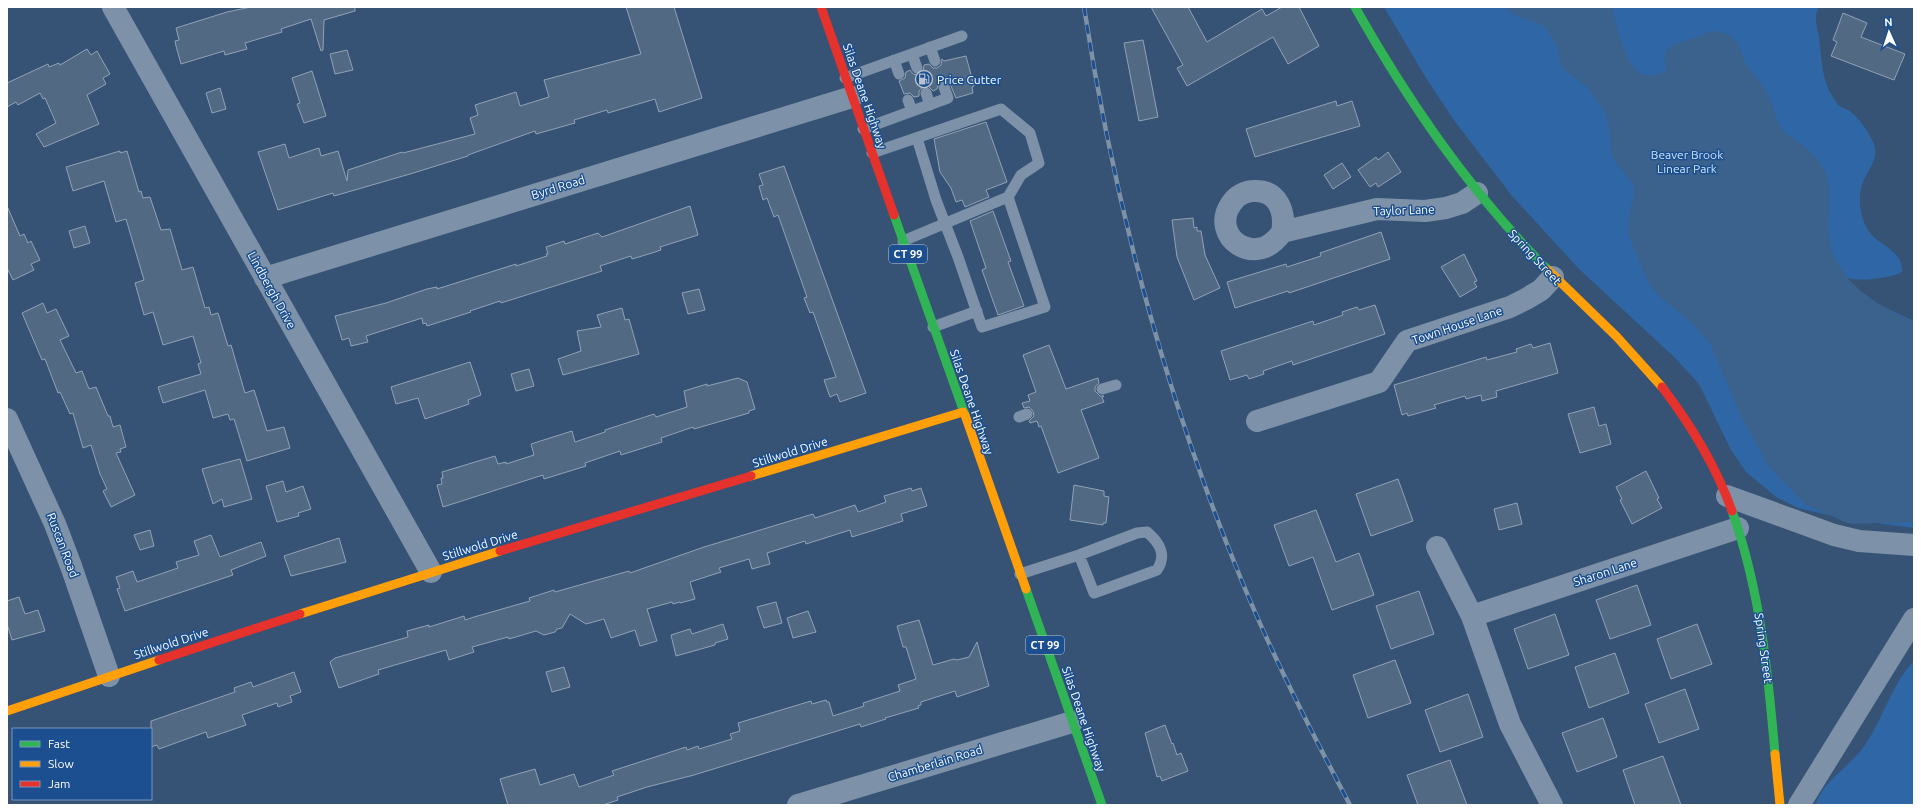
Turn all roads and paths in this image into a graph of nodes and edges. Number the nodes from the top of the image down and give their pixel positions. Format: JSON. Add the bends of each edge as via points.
{"nodes":[{"id":1,"x":112,"y":7,"type":"edge"},
{"id":2,"x":821,"y":7,"type":"edge"},
{"id":3,"x":1355,"y":7,"type":"edge"},
{"id":4,"x":962,"y":36,"type":"dead end"},
{"id":5,"x":930,"y":47,"type":"junction"},
{"id":6,"x":912,"y":54,"type":"junction"},
{"id":7,"x":894,"y":60,"type":"junction"},
{"id":8,"x":935,"y":61,"type":"dead end"},
{"id":9,"x":917,"y":68,"type":"dead end"},
{"id":10,"x":899,"y":74,"type":"dead end"},
{"id":11,"x":849,"y":87,"type":"junction"},
{"id":12,"x":944,"y":87,"type":"dead end"},
{"id":13,"x":926,"y":93,"type":"dead end"},
{"id":14,"x":908,"y":100,"type":"dead end"},
{"id":15,"x":930,"y":105,"type":"junction"},
{"id":16,"x":912,"y":111,"type":"junction"},
{"id":17,"x":863,"y":129,"type":"junction"},
{"id":18,"x":917,"y":138,"type":"junction"},
{"id":19,"x":872,"y":153,"type":"junction"},
{"id":20,"x":1477,"y":193,"type":"junction"},
{"id":21,"x":1008,"y":197,"type":"junction"},
{"id":22,"x":946,"y":224,"type":"junction"},
{"id":23,"x":1282,"y":232,"type":"dead end"},
{"id":24,"x":903,"y":241,"type":"junction"},
{"id":25,"x":1553,"y":277,"type":"junction"},
{"id":26,"x":265,"y":278,"type":"junction"},
{"id":27,"x":977,"y":311,"type":"junction"},
{"id":28,"x":933,"y":327,"type":"junction"},
{"id":29,"x":1116,"y":385,"type":"dead end"},
{"id":30,"x":1102,"y":389,"type":"dead end"},
{"id":31,"x":963,"y":412,"type":"junction"},
{"id":32,"x":7,"y":419,"type":"edge"},
{"id":33,"x":1257,"y":421,"type":"dead end"},
{"id":34,"x":1727,"y":496,"type":"junction"},
{"id":35,"x":1738,"y":528,"type":"junction"},
{"id":36,"x":1914,"y":545,"type":"edge"},
{"id":37,"x":1437,"y":547,"type":"dead end"},
{"id":38,"x":1080,"y":555,"type":"junction"},
{"id":39,"x":430,"y":572,"type":"junction"},
{"id":40,"x":1020,"y":574,"type":"junction"},
{"id":41,"x":1472,"y":616,"type":"junction"},
{"id":42,"x":1914,"y":619,"type":"edge"},
{"id":43,"x":108,"y":676,"type":"junction"},
{"id":44,"x":7,"y":711,"type":"edge"},
{"id":45,"x":1072,"y":722,"type":"junction"},
{"id":46,"x":798,"y":805,"type":"edge"},
{"id":47,"x":1102,"y":805,"type":"edge"},
{"id":48,"x":1552,"y":805,"type":"edge"},
{"id":49,"x":1780,"y":805,"type":"edge"},
{"id":50,"x":1799,"y":805,"type":"edge"}],
"edges":[{"from":1,"to":26,"type":"street","name":"Lindbergh Drive"},
{"from":2,"to":11,"type":"street","name":"Silas Deane Highway","number":"CT 99"},
{"from":3,"to":20,"type":"street","name":"Spring Street","via":[[1414,105]]},
{"from":4,"to":5,"type":"lane"},
{"from":5,"to":6,"type":"lane"},
{"from":5,"to":8,"type":"lane"},
{"from":6,"to":7,"type":"lane"},
{"from":6,"to":9,"type":"lane"},
{"from":7,"to":10,"type":"lane"},
{"from":7,"to":11,"type":"lane"},
{"from":11,"to":17,"type":"street","name":"Silas Deane Highway","number":"CT 99"},
{"from":11,"to":26,"type":"street","name":"Byrd Road"},
{"from":12,"to":15,"type":"lane","via":[[948,98]]},
{"from":13,"to":15,"type":"lane"},
{"from":14,"to":16,"type":"lane"},
{"from":15,"to":16,"type":"lane"},
{"from":16,"to":17,"type":"lane"},
{"from":17,"to":19,"type":"street","name":"Silas Deane Highway","number":"CT 99"},
{"from":18,"to":19,"type":"lane"},
{"from":18,"to":21,"type":"lane","via":[[1001,109],[1030,133],[1039,163],[1021,175]]},
{"from":18,"to":22,"type":"lane"},
{"from":19,"to":24,"type":"street","name":"Silas Deane Highway","number":"CT 99"},
{"from":20,"to":23,"type":"street","name":"Taylor Lane","via":[[1462,203],[1446,208],[1425,211],[1377,209]]},
{"from":20,"to":25,"type":"street","name":"Spring Street"},
{"from":21,"to":22,"type":"lane"},
{"from":21,"to":27,"type":"lane","via":[[1045,308],[982,327]]},
{"from":22,"to":24,"type":"lane"},
{"from":22,"to":27,"type":"lane"},
{"from":24,"to":28,"type":"street","name":"Silas Deane Highway","number":"CT 99"},
{"from":25,"to":33,"type":"street","name":"Town House Lane","via":[[1541,290],[1526,299],[1407,341],[1379,382]]},
{"from":25,"to":34,"type":"street","name":"Spring Street","via":[[1652,374],[1697,439]]},
{"from":26,"to":39,"type":"street","name":"Lindbergh Drive"},
{"from":27,"to":28,"type":"lane"},
{"from":28,"to":31,"type":"street","name":"Silas Deane Highway","number":"CT 99"},
{"from":29,"to":30,"type":"lane"},
{"from":31,"to":39,"type":"street","name":"Stillwold Drive"},
{"from":31,"to":40,"type":"street","name":"Silas Deane Highway","number":"CT 99"},
{"from":32,"to":43,"type":"street","name":"Ruscan Road","via":[[55,524]]},
{"from":34,"to":35,"type":"street","name":"Spring Street"},
{"from":34,"to":36,"type":"street","via":[[1834,535],[1859,541]]},
{"from":35,"to":41,"type":"street","name":"Sharon Lane"},
{"from":35,"to":49,"type":"street","name":"Spring Street","via":[[1764,639]]},
{"from":37,"to":41,"type":"street"},
{"from":38,"to":38,"type":"lane","via":[[1094,593],[1157,570],[1162,562],[1162,549],[1147,532],[1137,533]]},
{"from":38,"to":40,"type":"lane"},
{"from":39,"to":43,"type":"street","name":"Stillwold Drive"},
{"from":40,"to":45,"type":"street","name":"Silas Deane Highway","number":"CT 99"},
{"from":41,"to":48,"type":"street","via":[[1510,724]]},
{"from":42,"to":50,"type":"street"},
{"from":43,"to":44,"type":"street","name":"Stillwold Drive"},
{"from":45,"to":46,"type":"street","name":"Chamberlain Road"},
{"from":45,"to":47,"type":"street","name":"Silas Deane Highway","number":"CT 99"}]}
